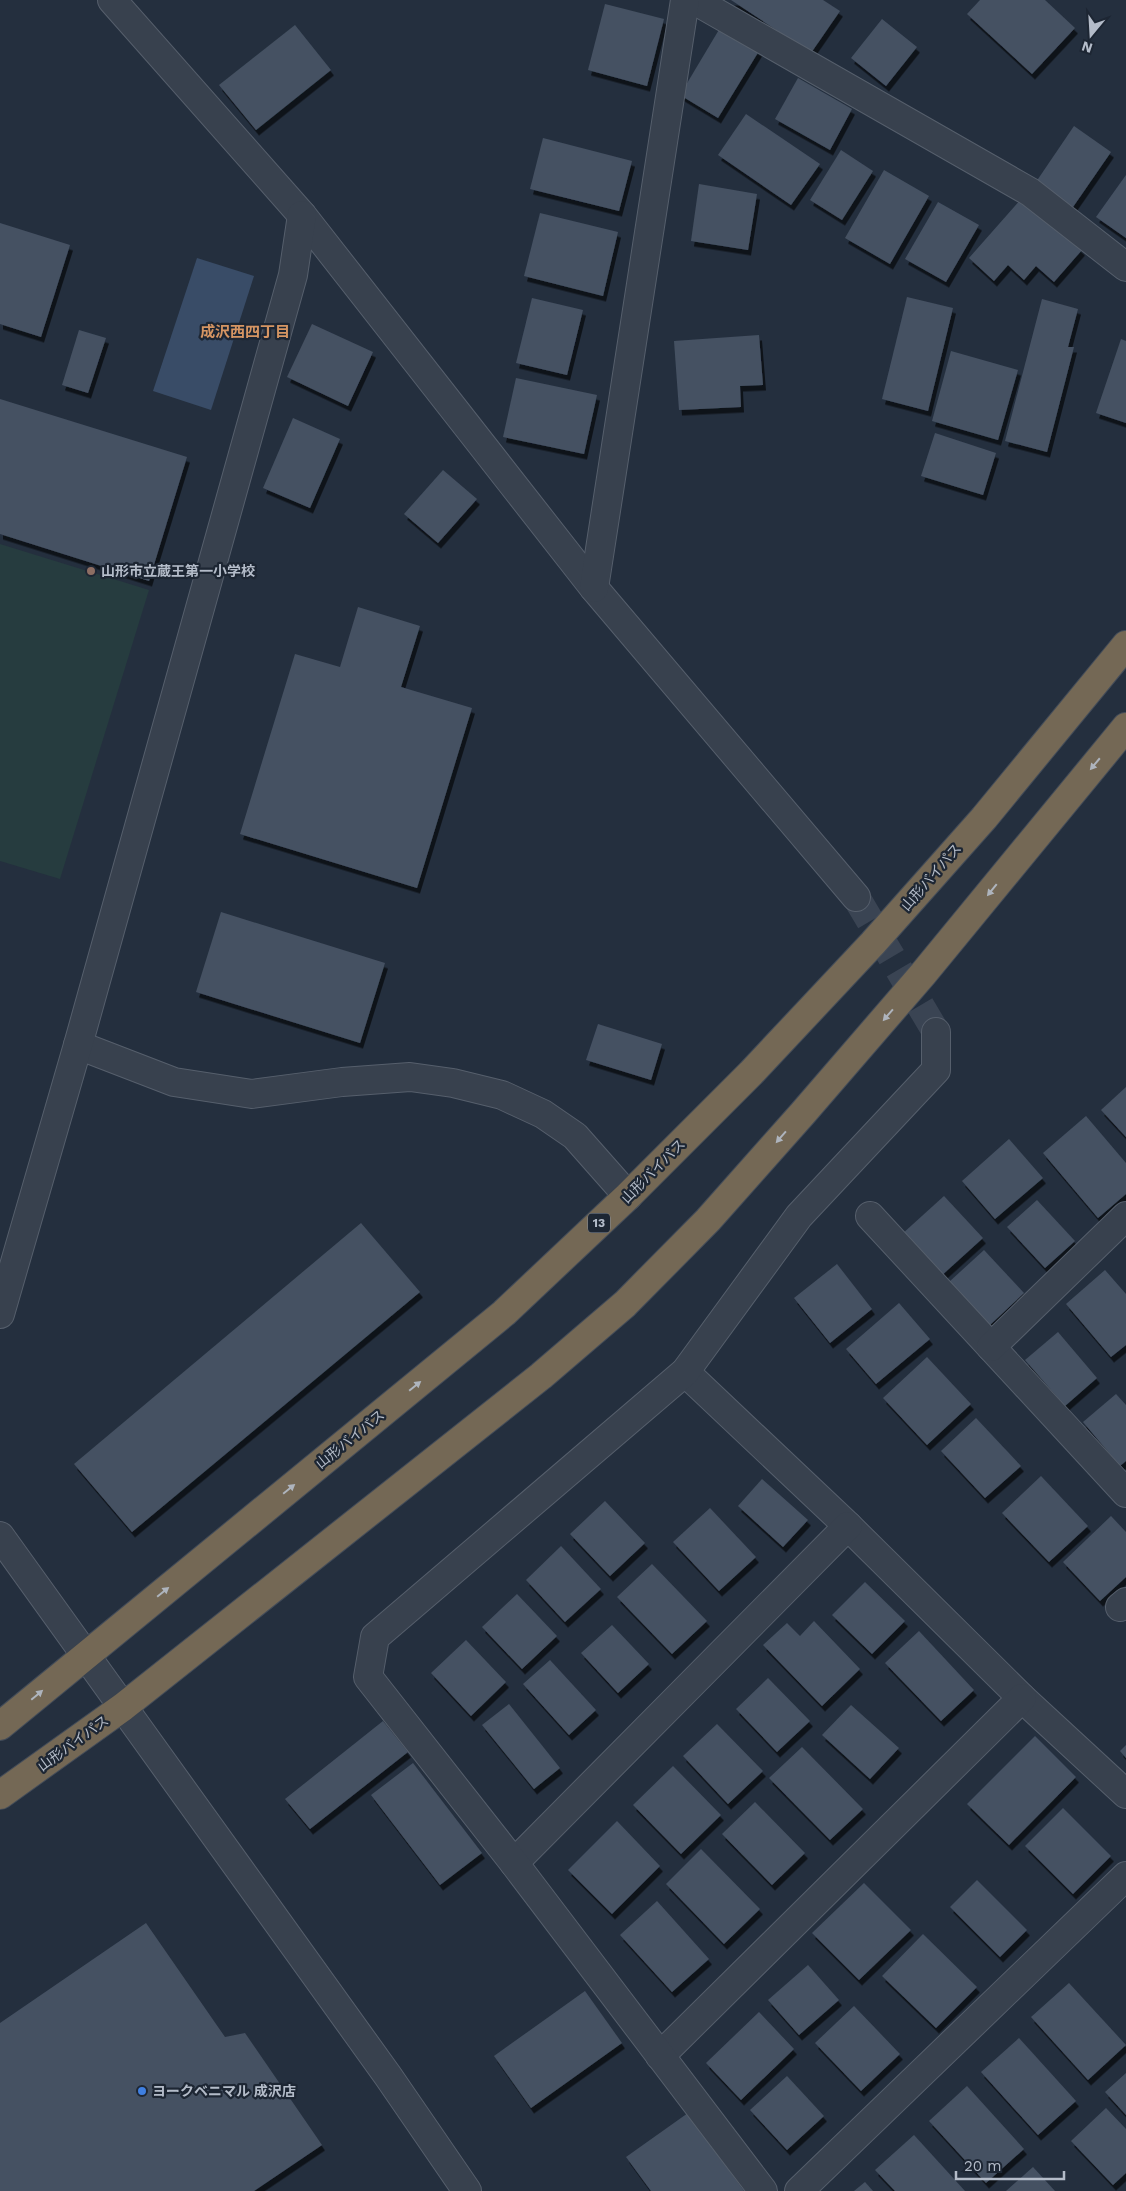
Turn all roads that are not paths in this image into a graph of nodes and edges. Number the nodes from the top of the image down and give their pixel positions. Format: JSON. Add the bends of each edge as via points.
{"nodes":[{"id":1,"x":112,"y":0,"type":"edge"},
{"id":2,"x":685,"y":0,"type":"edge"},
{"id":3,"x":694,"y":0,"type":"edge"},
{"id":4,"x":302,"y":215,"type":"junction"},
{"id":5,"x":1126,"y":267,"type":"edge"},
{"id":6,"x":594,"y":588,"type":"junction"},
{"id":7,"x":1126,"y":645,"type":"edge"},
{"id":8,"x":1126,"y":727,"type":"edge"},
{"id":9,"x":856,"y":897,"type":"tunnel mouth"},
{"id":10,"x":936,"y":1032,"type":"tunnel mouth"},
{"id":11,"x":78,"y":1045,"type":"junction"},
{"id":12,"x":628,"y":1196,"type":"junction"},
{"id":13,"x":870,"y":1216,"type":"dead end"},
{"id":14,"x":1123,"y":1224,"type":"edge"},
{"id":15,"x":0,"y":1314,"type":"edge"},
{"id":16,"x":991,"y":1347,"type":"junction"},
{"id":17,"x":684,"y":1372,"type":"junction"},
{"id":18,"x":1126,"y":1493,"type":"edge"},
{"id":19,"x":848,"y":1526,"type":"junction"},
{"id":20,"x":0,"y":1536,"type":"edge"},
{"id":21,"x":86,"y":1654,"type":"junction"},
{"id":22,"x":1022,"y":1698,"type":"junction"},
{"id":23,"x":123,"y":1707,"type":"junction"},
{"id":24,"x":0,"y":1726,"type":"edge"},
{"id":25,"x":1126,"y":1794,"type":"edge"},
{"id":26,"x":0,"y":1795,"type":"edge"},
{"id":27,"x":514,"y":1863,"type":"junction"},
{"id":28,"x":1126,"y":1876,"type":"edge"},
{"id":29,"x":660,"y":2056,"type":"junction"},
{"id":30,"x":467,"y":2191,"type":"edge"},
{"id":31,"x":763,"y":2191,"type":"edge"},
{"id":32,"x":799,"y":2191,"type":"edge"}],
"edges":[{"from":1,"to":4,"type":"street"},
{"from":2,"to":6,"type":"street"},
{"from":3,"to":5,"type":"street","via":[[1030,192]]},
{"from":4,"to":6,"type":"street"},
{"from":4,"to":11,"type":"street","via":[[293,275]]},
{"from":6,"to":9,"type":"street"},
{"from":7,"to":12,"type":"highway","name":"山形バイパス","number":"13","via":[[984,818],[874,943]]},
{"from":8,"to":23,"type":"highway","name":"山形バイパス","one_way":true,"via":[[923,974],[708,1220],[625,1304],[541,1376]]},
{"from":10,"to":17,"type":"street","via":[[936,1070],[799,1216]]},
{"from":11,"to":12,"type":"street","via":[[174,1082],[252,1094],[410,1077],[502,1095],[543,1114],[575,1136]]},
{"from":11,"to":15,"type":"street"},
{"from":21,"to":12,"type":"highway","name":"山形バイパス","number":"13","one_way":true,"via":[[504,1313]]},
{"from":13,"to":16,"type":"street"},
{"from":14,"to":16,"type":"street"},
{"from":16,"to":18,"type":"street"},
{"from":17,"to":19,"type":"street"},
{"from":17,"to":27,"type":"street","via":[[375,1637],[368,1677]]},
{"from":19,"to":22,"type":"street"},
{"from":19,"to":27,"type":"street"},
{"from":20,"to":21,"type":"street"},
{"from":21,"to":23,"type":"street"},
{"from":24,"to":21,"type":"highway","name":"山形バイパス","number":"13","one_way":true},
{"from":22,"to":25,"type":"street"},
{"from":22,"to":29,"type":"street"},
{"from":23,"to":26,"type":"highway","name":"山形バイパス"},
{"from":23,"to":30,"type":"street"},
{"from":27,"to":29,"type":"street"},
{"from":28,"to":32,"type":"street"},
{"from":29,"to":31,"type":"street"}]}
